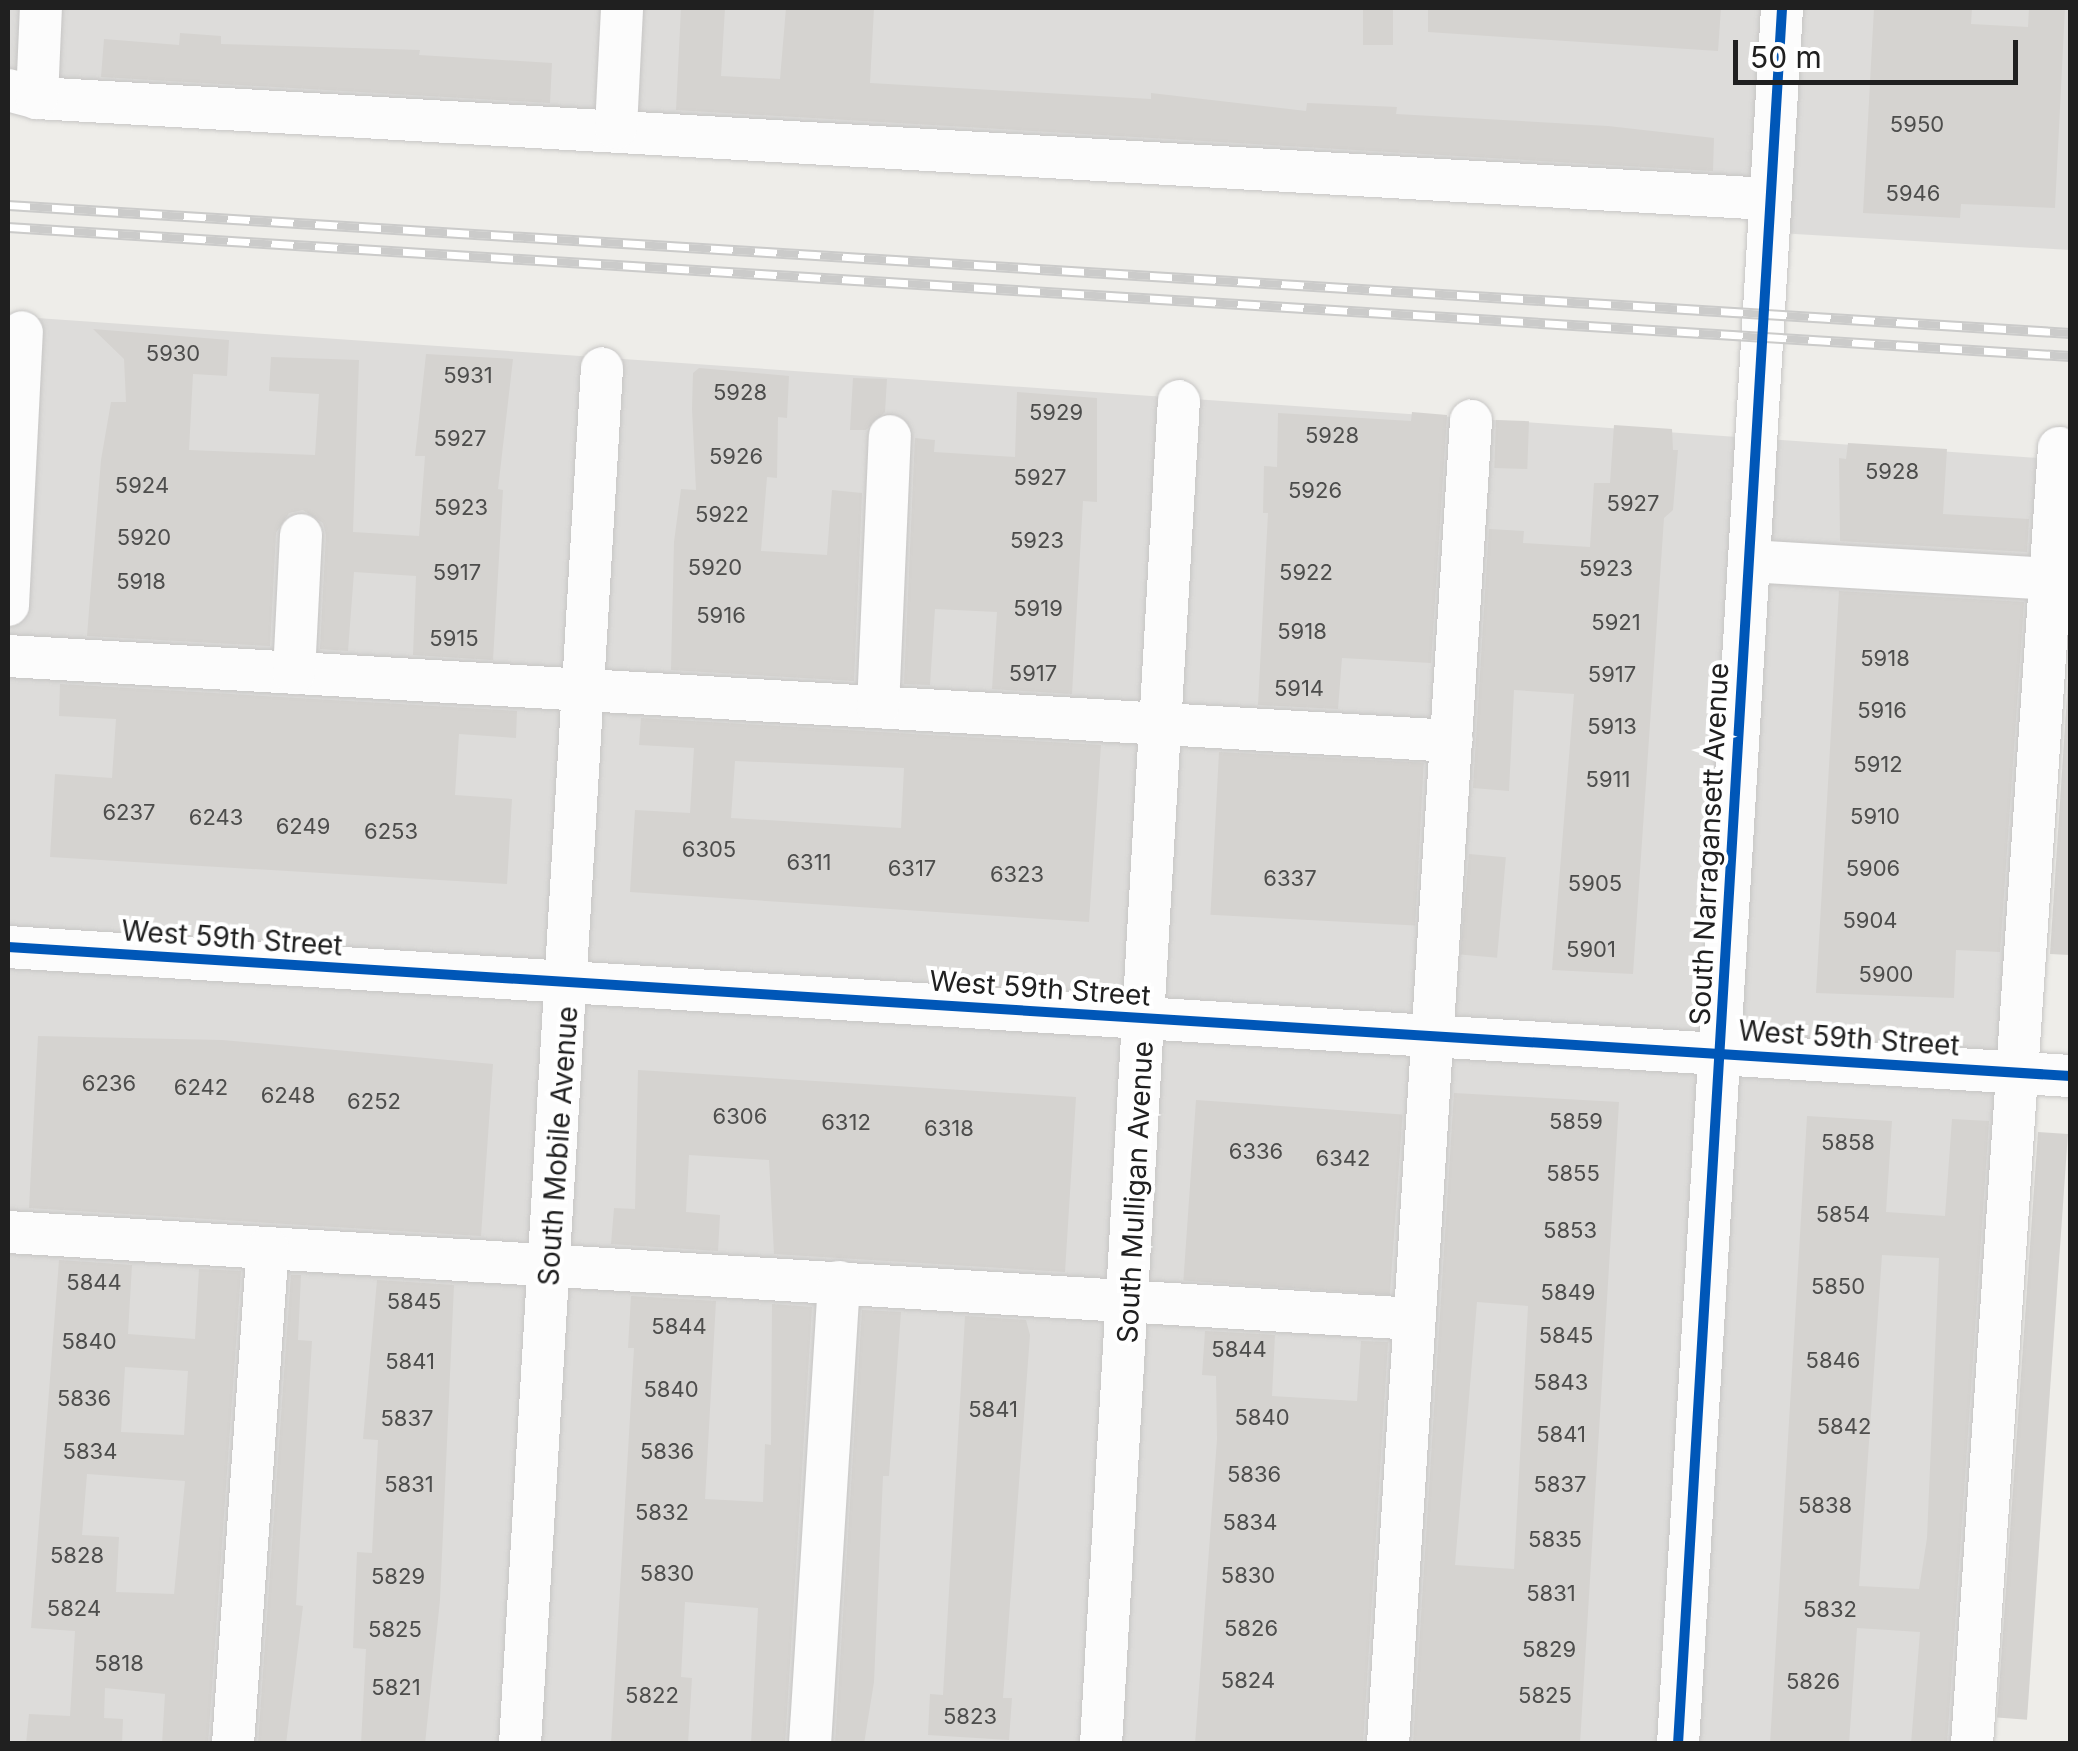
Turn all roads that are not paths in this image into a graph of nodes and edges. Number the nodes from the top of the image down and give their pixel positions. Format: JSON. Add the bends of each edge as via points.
{"nodes":[{"id":1,"x":41,"y":8,"type":"edge"},
{"id":2,"x":622,"y":8,"type":"edge"},
{"id":3,"x":1782,"y":8,"type":"edge"},
{"id":4,"x":22,"y":94,"type":"edge"},
{"id":5,"x":616,"y":128,"type":"junction"},
{"id":6,"x":1770,"y":199,"type":"junction"},
{"id":7,"x":22,"y":332,"type":"dead end"},
{"id":8,"x":602,"y":368,"type":"dead end"},
{"id":9,"x":1180,"y":401,"type":"dead end"},
{"id":10,"x":1471,"y":422,"type":"dead end"},
{"id":11,"x":890,"y":436,"type":"dead end"},
{"id":12,"x":2059,"y":448,"type":"dead end"},
{"id":13,"x":302,"y":535,"type":"dead end"},
{"id":14,"x":1749,"y":561,"type":"junction"},
{"id":15,"x":2061,"y":579,"type":"edge"},
{"id":16,"x":8,"y":605,"type":"edge"},
{"id":17,"x":8,"y":656,"type":"edge"},
{"id":18,"x":294,"y":672,"type":"junction"},
{"id":19,"x":584,"y":690,"type":"junction"},
{"id":20,"x":878,"y":707,"type":"junction"},
{"id":21,"x":1164,"y":724,"type":"junction"},
{"id":22,"x":1452,"y":741,"type":"junction"},
{"id":23,"x":8,"y":947,"type":"edge"},
{"id":24,"x":568,"y":981,"type":"junction"},
{"id":25,"x":1146,"y":1017,"type":"junction"},
{"id":26,"x":1434,"y":1035,"type":"junction"},
{"id":27,"x":1720,"y":1052,"type":"junction"},
{"id":28,"x":2016,"y":1072,"type":"junction"},
{"id":29,"x":2070,"y":1076,"type":"edge"},
{"id":30,"x":8,"y":1232,"type":"edge"},
{"id":31,"x":268,"y":1248,"type":"junction"},
{"id":32,"x":550,"y":1265,"type":"junction"},
{"id":33,"x":839,"y":1282,"type":"junction"},
{"id":34,"x":1128,"y":1302,"type":"junction"},
{"id":35,"x":1414,"y":1319,"type":"junction"},
{"id":36,"x":233,"y":1744,"type":"edge"},
{"id":37,"x":520,"y":1744,"type":"edge"},
{"id":38,"x":810,"y":1744,"type":"edge"},
{"id":39,"x":1102,"y":1744,"type":"edge"},
{"id":40,"x":1388,"y":1744,"type":"edge"},
{"id":41,"x":1678,"y":1744,"type":"edge"},
{"id":42,"x":1972,"y":1744,"type":"edge"}],
"edges":[{"from":1,"to":4,"type":"street"},
{"from":2,"to":5,"type":"street"},
{"from":3,"to":6,"type":"street","name":"South Narragansett Avenue"},
{"from":4,"to":5,"type":"street"},
{"from":5,"to":6,"type":"street"},
{"from":6,"to":14,"type":"street","name":"South Narragansett Avenue"},
{"from":7,"to":16,"type":"street"},
{"from":8,"to":19,"type":"street","name":"South Mobile Avenue"},
{"from":9,"to":21,"type":"street","name":"South Mulligan Avenue"},
{"from":10,"to":22,"type":"street"},
{"from":11,"to":20,"type":"street"},
{"from":12,"to":15,"type":"street"},
{"from":13,"to":18,"type":"street"},
{"from":14,"to":15,"type":"street"},
{"from":14,"to":27,"type":"street","name":"South Narragansett Avenue"},
{"from":15,"to":28,"type":"street"},
{"from":17,"to":18,"type":"street"},
{"from":18,"to":19,"type":"street"},
{"from":19,"to":20,"type":"street"},
{"from":19,"to":24,"type":"street","name":"South Mobile Avenue"},
{"from":20,"to":21,"type":"street"},
{"from":21,"to":22,"type":"street"},
{"from":21,"to":25,"type":"street","name":"South Mulligan Avenue"},
{"from":22,"to":26,"type":"street"},
{"from":23,"to":24,"type":"street","name":"West 59th Street"},
{"from":24,"to":25,"type":"street","name":"West 59th Street"},
{"from":24,"to":32,"type":"street","name":"South Mobile Avenue"},
{"from":25,"to":26,"type":"street","name":"West 59th Street"},
{"from":25,"to":34,"type":"street","name":"South Mulligan Avenue"},
{"from":26,"to":27,"type":"street","name":"West 59th Street"},
{"from":26,"to":35,"type":"street"},
{"from":27,"to":28,"type":"street","name":"West 59th Street"},
{"from":27,"to":41,"type":"street","name":"South Narragansett Avenue"},
{"from":28,"to":29,"type":"street","name":"West 59th Street"},
{"from":28,"to":42,"type":"street"},
{"from":30,"to":31,"type":"street"},
{"from":31,"to":32,"type":"street"},
{"from":31,"to":36,"type":"street"},
{"from":32,"to":33,"type":"street"},
{"from":32,"to":37,"type":"street","name":"South Mobile Avenue"},
{"from":33,"to":34,"type":"street"},
{"from":33,"to":38,"type":"street"},
{"from":34,"to":35,"type":"street"},
{"from":34,"to":39,"type":"street","name":"South Mulligan Avenue"},
{"from":35,"to":40,"type":"street"}]}
